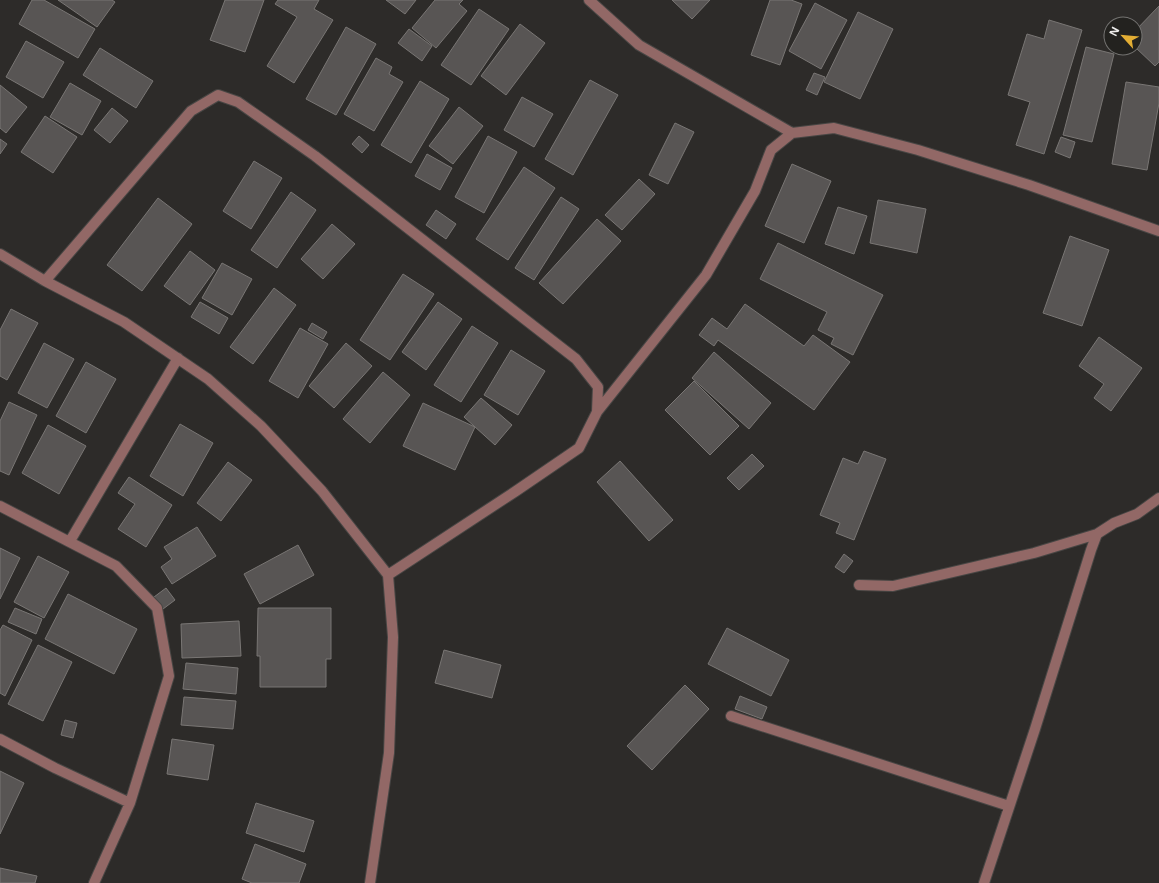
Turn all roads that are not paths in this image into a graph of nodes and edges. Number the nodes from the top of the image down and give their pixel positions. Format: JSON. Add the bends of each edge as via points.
{"nodes":[{"id":1,"x":589,"y":0,"type":"edge"},
{"id":2,"x":792,"y":133,"type":"junction"},
{"id":3,"x":1159,"y":231,"type":"edge"},
{"id":4,"x":0,"y":254,"type":"edge"},
{"id":5,"x":45,"y":281,"type":"junction"},
{"id":6,"x":178,"y":358,"type":"junction"},
{"id":7,"x":597,"y":412,"type":"junction"},
{"id":8,"x":1159,"y":498,"type":"edge"},
{"id":9,"x":0,"y":506,"type":"edge"},
{"id":10,"x":1097,"y":534,"type":"junction"},
{"id":11,"x":70,"y":541,"type":"junction"},
{"id":12,"x":388,"y":575,"type":"junction"},
{"id":13,"x":859,"y":585,"type":"dead end"},
{"id":14,"x":731,"y":716,"type":"dead end"},
{"id":15,"x":0,"y":739,"type":"edge"},
{"id":16,"x":130,"y":803,"type":"junction"},
{"id":17,"x":1009,"y":806,"type":"junction"},
{"id":18,"x":94,"y":883,"type":"edge"},
{"id":19,"x":370,"y":883,"type":"edge"},
{"id":20,"x":984,"y":883,"type":"edge"}],
"edges":[{"from":1,"to":2,"type":"street","via":[[639,45]]},
{"from":2,"to":3,"type":"street","via":[[834,128],[918,150],[1029,185]]},
{"from":2,"to":7,"type":"street","via":[[772,150],[755,191],[706,275]]},
{"from":4,"to":5,"type":"street"},
{"from":5,"to":6,"type":"street","via":[[124,322]]},
{"from":5,"to":7,"type":"street","via":[[191,111],[218,95],[238,102],[315,156],[576,359],[598,387]]},
{"from":6,"to":11,"type":"street"},
{"from":6,"to":12,"type":"street","via":[[208,379],[261,426],[322,491]]},
{"from":7,"to":12,"type":"street","via":[[579,448]]},
{"from":8,"to":10,"type":"street","via":[[1137,514],[1114,523]]},
{"from":9,"to":11,"type":"street"},
{"from":10,"to":13,"type":"street","via":[[1034,553],[893,586]]},
{"from":10,"to":17,"type":"street"},
{"from":11,"to":16,"type":"street","via":[[116,566],[157,608],[169,676]]},
{"from":12,"to":19,"type":"street","via":[[393,637],[389,753]]},
{"from":14,"to":17,"type":"street"},
{"from":15,"to":16,"type":"street"},
{"from":16,"to":18,"type":"street"},
{"from":17,"to":20,"type":"street"}]}
